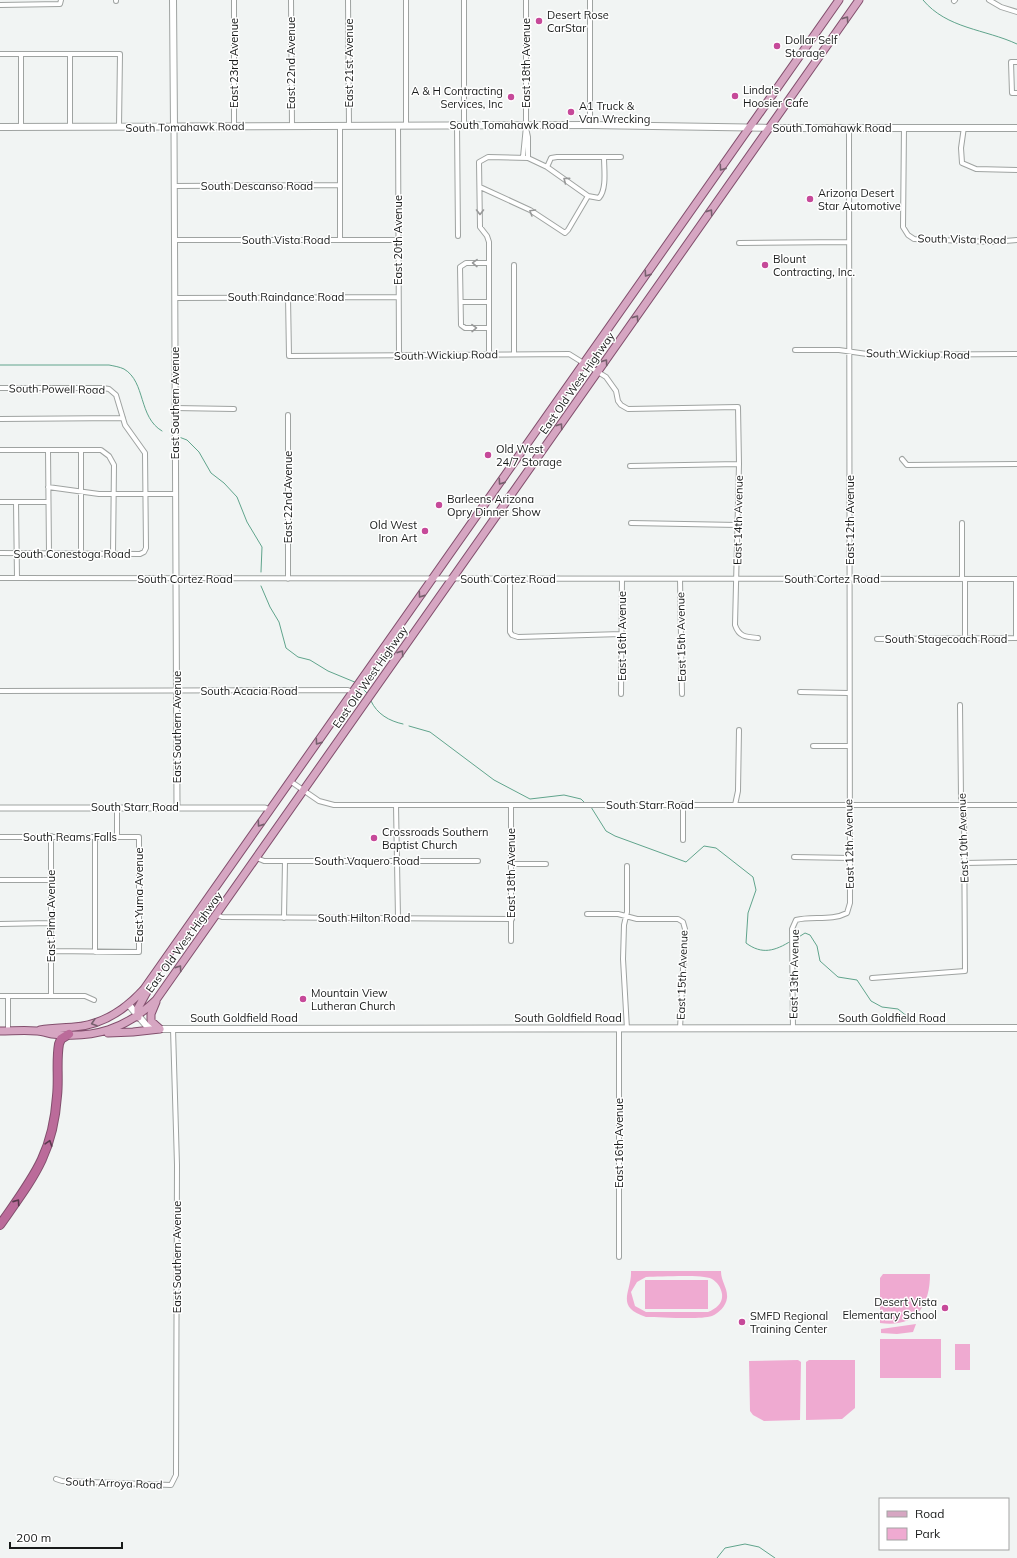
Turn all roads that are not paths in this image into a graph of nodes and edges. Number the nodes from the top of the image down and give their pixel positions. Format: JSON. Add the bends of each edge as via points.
{"nodes":[{"id":1,"x":173,"y":0,"type":"edge"},
{"id":2,"x":234,"y":0,"type":"edge"},
{"id":3,"x":291,"y":0,"type":"edge"},
{"id":4,"x":348,"y":0,"type":"edge"},
{"id":5,"x":406,"y":0,"type":"edge"},
{"id":6,"x":464,"y":0,"type":"edge"},
{"id":7,"x":526,"y":0,"type":"edge"},
{"id":8,"x":590,"y":0,"type":"edge"},
{"id":9,"x":840,"y":0,"type":"edge"},
{"id":10,"x":859,"y":0,"type":"edge"},
{"id":11,"x":989,"y":0,"type":"edge"},
{"id":12,"x":60,"y":2,"type":"edge"},
{"id":13,"x":0,"y":5,"type":"edge"},
{"id":14,"x":1017,"y":12,"type":"edge"},
{"id":15,"x":0,"y":54,"type":"edge"},
{"id":16,"x":21,"y":54,"type":"junction"},
{"id":17,"x":70,"y":54,"type":"junction"},
{"id":18,"x":1017,"y":62,"type":"edge"},
{"id":19,"x":1017,"y":93,"type":"edge"},
{"id":20,"x":590,"y":125,"type":"junction"},
{"id":21,"x":234,"y":126,"type":"junction"},
{"id":22,"x":292,"y":126,"type":"junction"},
{"id":23,"x":340,"y":126,"type":"junction"},
{"id":24,"x":349,"y":126,"type":"junction"},
{"id":25,"x":398,"y":126,"type":"junction"},
{"id":26,"x":406,"y":126,"type":"junction"},
{"id":27,"x":461,"y":126,"type":"junction"},
{"id":28,"x":526,"y":126,"type":"junction"},
{"id":29,"x":0,"y":127,"type":"edge"},
{"id":30,"x":21,"y":127,"type":"junction"},
{"id":31,"x":70,"y":127,"type":"junction"},
{"id":32,"x":119,"y":127,"type":"junction"},
{"id":33,"x":174,"y":127,"type":"junction"},
{"id":34,"x":964,"y":127,"type":"junction"},
{"id":35,"x":750,"y":128,"type":"junction"},
{"id":36,"x":769,"y":128,"type":"junction"},
{"id":37,"x":849,"y":128,"type":"junction"},
{"id":38,"x":904,"y":128,"type":"junction"},
{"id":39,"x":1017,"y":128,"type":"edge"},
{"id":40,"x":604,"y":157,"type":"junction"},
{"id":41,"x":622,"y":157,"type":"dead end"},
{"id":42,"x":525,"y":158,"type":"junction"},
{"id":43,"x":548,"y":167,"type":"junction"},
{"id":44,"x":1017,"y":170,"type":"edge"},
{"id":45,"x":340,"y":185,"type":"junction"},
{"id":46,"x":174,"y":186,"type":"junction"},
{"id":47,"x":480,"y":187,"type":"junction"},
{"id":48,"x":588,"y":196,"type":"junction"},
{"id":49,"x":458,"y":236,"type":"dead end"},
{"id":50,"x":174,"y":240,"type":"junction"},
{"id":51,"x":340,"y":240,"type":"junction"},
{"id":52,"x":398,"y":240,"type":"junction"},
{"id":53,"x":1017,"y":240,"type":"edge"},
{"id":54,"x":849,"y":242,"type":"junction"},
{"id":55,"x":739,"y":243,"type":"dead end"},
{"id":56,"x":488,"y":263,"type":"junction"},
{"id":57,"x":514,"y":265,"type":"dead end"},
{"id":58,"x":288,"y":297,"type":"junction"},
{"id":59,"x":398,"y":297,"type":"junction"},
{"id":60,"x":175,"y":298,"type":"junction"},
{"id":61,"x":461,"y":302,"type":"junction"},
{"id":62,"x":489,"y":302,"type":"junction"},
{"id":63,"x":488,"y":328,"type":"junction"},
{"id":64,"x":795,"y":350,"type":"dead end"},
{"id":65,"x":849,"y":351,"type":"junction"},
{"id":66,"x":398,"y":354,"type":"junction"},
{"id":67,"x":488,"y":354,"type":"junction"},
{"id":68,"x":514,"y":354,"type":"junction"},
{"id":69,"x":1017,"y":354,"type":"edge"},
{"id":70,"x":584,"y":363,"type":"junction"},
{"id":71,"x":597,"y":373,"type":"junction"},
{"id":72,"x":0,"y":388,"type":"edge"},
{"id":73,"x":738,"y":407,"type":"joint"},
{"id":74,"x":175,"y":408,"type":"junction"},
{"id":75,"x":234,"y":409,"type":"dead end"},
{"id":76,"x":288,"y":415,"type":"dead end"},
{"id":77,"x":123,"y":418,"type":"junction"},
{"id":78,"x":0,"y":419,"type":"edge"},
{"id":79,"x":0,"y":450,"type":"edge"},
{"id":80,"x":48,"y":450,"type":"junction"},
{"id":81,"x":81,"y":450,"type":"junction"},
{"id":82,"x":902,"y":459,"type":"dead end"},
{"id":83,"x":739,"y":464,"type":"junction"},
{"id":84,"x":1017,"y":464,"type":"edge"},
{"id":85,"x":630,"y":466,"type":"dead end"},
{"id":86,"x":48,"y":487,"type":"junction"},
{"id":87,"x":81,"y":492,"type":"junction"},
{"id":88,"x":114,"y":494,"type":"junction"},
{"id":89,"x":145,"y":494,"type":"junction"},
{"id":90,"x":176,"y":494,"type":"junction"},
{"id":91,"x":0,"y":502,"type":"edge"},
{"id":92,"x":16,"y":502,"type":"junction"},
{"id":93,"x":48,"y":502,"type":"junction"},
{"id":94,"x":962,"y":522,"type":"dead end"},
{"id":95,"x":631,"y":523,"type":"dead end"},
{"id":96,"x":738,"y":525,"type":"junction"},
{"id":97,"x":17,"y":553,"type":"junction"},
{"id":98,"x":49,"y":553,"type":"junction"},
{"id":99,"x":81,"y":553,"type":"junction"},
{"id":100,"x":0,"y":554,"type":"edge"},
{"id":101,"x":113,"y":554,"type":"junction"},
{"id":102,"x":0,"y":578,"type":"edge"},
{"id":103,"x":17,"y":578,"type":"junction"},
{"id":104,"x":433,"y":578,"type":"junction"},
{"id":105,"x":176,"y":579,"type":"junction"},
{"id":106,"x":288,"y":579,"type":"junction"},
{"id":107,"x":452,"y":579,"type":"junction"},
{"id":108,"x":510,"y":579,"type":"junction"},
{"id":109,"x":622,"y":579,"type":"junction"},
{"id":110,"x":680,"y":579,"type":"junction"},
{"id":111,"x":736,"y":579,"type":"junction"},
{"id":112,"x":850,"y":579,"type":"junction"},
{"id":113,"x":963,"y":579,"type":"junction"},
{"id":114,"x":1017,"y":579,"type":"edge"},
{"id":115,"x":622,"y":634,"type":"junction"},
{"id":116,"x":758,"y":638,"type":"dead end"},
{"id":117,"x":877,"y":639,"type":"dead end"},
{"id":118,"x":964,"y":639,"type":"junction"},
{"id":119,"x":356,"y":687,"type":"junction"},
{"id":120,"x":0,"y":691,"type":"edge"},
{"id":121,"x":176,"y":691,"type":"junction"},
{"id":122,"x":800,"y":692,"type":"dead end"},
{"id":123,"x":848,"y":693,"type":"junction"},
{"id":124,"x":622,"y":694,"type":"dead end"},
{"id":125,"x":682,"y":694,"type":"dead end"},
{"id":126,"x":960,"y":705,"type":"dead end"},
{"id":127,"x":739,"y":730,"type":"dead end"},
{"id":128,"x":813,"y":746,"type":"dead end"},
{"id":129,"x":848,"y":746,"type":"junction"},
{"id":130,"x":290,"y":781,"type":"junction"},
{"id":131,"x":304,"y":791,"type":"junction"},
{"id":132,"x":683,"y":804,"type":"junction"},
{"id":133,"x":396,"y":805,"type":"junction"},
{"id":134,"x":511,"y":805,"type":"junction"},
{"id":135,"x":735,"y":805,"type":"junction"},
{"id":136,"x":849,"y":805,"type":"junction"},
{"id":137,"x":962,"y":805,"type":"junction"},
{"id":138,"x":1017,"y":805,"type":"edge"},
{"id":139,"x":117,"y":807,"type":"junction"},
{"id":140,"x":177,"y":807,"type":"junction"},
{"id":141,"x":0,"y":808,"type":"edge"},
{"id":142,"x":270,"y":810,"type":"junction"},
{"id":143,"x":51,"y":836,"type":"junction"},
{"id":144,"x":0,"y":837,"type":"edge"},
{"id":145,"x":95,"y":837,"type":"junction"},
{"id":146,"x":117,"y":837,"type":"junction"},
{"id":147,"x":139,"y":837,"type":"joint"},
{"id":148,"x":683,"y":840,"type":"dead end"},
{"id":149,"x":794,"y":857,"type":"dead end"},
{"id":150,"x":256,"y":858,"type":"junction"},
{"id":151,"x":850,"y":858,"type":"junction"},
{"id":152,"x":285,"y":861,"type":"junction"},
{"id":153,"x":398,"y":861,"type":"junction"},
{"id":154,"x":478,"y":861,"type":"dead end"},
{"id":155,"x":1016,"y":862,"type":"edge"},
{"id":156,"x":965,"y":863,"type":"junction"},
{"id":157,"x":511,"y":864,"type":"junction"},
{"id":158,"x":546,"y":864,"type":"dead end"},
{"id":159,"x":627,"y":866,"type":"dead end"},
{"id":160,"x":0,"y":880,"type":"edge"},
{"id":161,"x":51,"y":880,"type":"junction"},
{"id":162,"x":587,"y":914,"type":"dead end"},
{"id":163,"x":217,"y":915,"type":"junction"},
{"id":164,"x":626,"y":916,"type":"junction"},
{"id":165,"x":284,"y":918,"type":"junction"},
{"id":166,"x":398,"y":918,"type":"junction"},
{"id":167,"x":512,"y":919,"type":"junction"},
{"id":168,"x":796,"y":920,"type":"joint"},
{"id":169,"x":51,"y":923,"type":"junction"},
{"id":170,"x":0,"y":924,"type":"edge"},
{"id":171,"x":511,"y":941,"type":"dead end"},
{"id":172,"x":51,"y":951,"type":"junction"},
{"id":173,"x":95,"y":952,"type":"junction"},
{"id":174,"x":163,"y":963,"type":"junction"},
{"id":175,"x":872,"y":978,"type":"dead end"},
{"id":176,"x":51,"y":995,"type":"junction"},
{"id":177,"x":0,"y":996,"type":"edge"},
{"id":178,"x":8,"y":996,"type":"junction"},
{"id":179,"x":94,"y":1000,"type":"dead end"},
{"id":180,"x":156,"y":1000,"type":"junction"},
{"id":181,"x":129,"y":1005,"type":"junction"},
{"id":182,"x":138,"y":1016,"type":"junction"},
{"id":183,"x":619,"y":1028,"type":"junction"},
{"id":184,"x":627,"y":1028,"type":"junction"},
{"id":185,"x":1017,"y":1028,"type":"edge"},
{"id":186,"x":160,"y":1029,"type":"junction"},
{"id":187,"x":173,"y":1029,"type":"junction"},
{"id":188,"x":680,"y":1029,"type":"junction"},
{"id":189,"x":793,"y":1029,"type":"junction"},
{"id":190,"x":0,"y":1031,"type":"edge"},
{"id":191,"x":8,"y":1031,"type":"junction"},
{"id":192,"x":38,"y":1031,"type":"junction"},
{"id":193,"x":95,"y":1033,"type":"junction"},
{"id":194,"x":69,"y":1034,"type":"junction"},
{"id":195,"x":0,"y":1225,"type":"edge"},
{"id":196,"x":619,"y":1257,"type":"dead end"},
{"id":197,"x":56,"y":1479,"type":"dead end"},
{"id":198,"x":171,"y":1485,"type":"joint"}],
"edges":[{"from":1,"to":33,"type":"main road","name":"East Southern Avenue"},
{"from":2,"to":21,"type":"street","name":"East 23rd Avenue"},
{"from":3,"to":22,"type":"street","name":"East 22nd Avenue"},
{"from":4,"to":24,"type":"street","name":"East 21st Avenue"},
{"from":5,"to":26,"type":"street"},
{"from":6,"to":27,"type":"street"},
{"from":7,"to":28,"type":"street","name":"East 18th Avenue"},
{"from":8,"to":20,"type":"street"},
{"from":9,"to":35,"type":"main road","name":"East Old West Highway"},
{"from":36,"to":10,"type":"main road","name":"East Old West Highway","one_way":true},
{"from":11,"to":14,"type":"street"},
{"from":12,"to":13,"type":"street"},
{"from":15,"to":16,"type":"street"},
{"from":16,"to":17,"type":"street"},
{"from":16,"to":30,"type":"street"},
{"from":17,"to":31,"type":"street"},
{"from":17,"to":32,"type":"street","via":[[120,54]]},
{"from":18,"to":19,"type":"street","via":[[1011,62],[1012,93]]},
{"from":20,"to":28,"type":"main road","name":"South Tomahawk Road"},
{"from":20,"to":35,"type":"main road","name":"South Tomahawk Road"},
{"from":21,"to":22,"type":"main road","name":"South Tomahawk Road"},
{"from":21,"to":33,"type":"main road","name":"South Tomahawk Road"},
{"from":22,"to":23,"type":"main road","name":"South Tomahawk Road"},
{"from":23,"to":24,"type":"main road","name":"South Tomahawk Road"},
{"from":23,"to":45,"type":"street"},
{"from":24,"to":25,"type":"main road","name":"South Tomahawk Road"},
{"from":25,"to":26,"type":"main road","name":"South Tomahawk Road"},
{"from":25,"to":52,"type":"street","name":"East 20th Avenue"},
{"from":26,"to":27,"type":"main road","name":"South Tomahawk Road"},
{"from":27,"to":28,"type":"main road","name":"South Tomahawk Road"},
{"from":27,"to":49,"type":"street"},
{"from":28,"to":42,"type":"street","name":"East 18th Avenue"},
{"from":29,"to":30,"type":"main road","name":"South Tomahawk Road"},
{"from":30,"to":31,"type":"main road","name":"South Tomahawk Road"},
{"from":31,"to":32,"type":"main road","name":"South Tomahawk Road"},
{"from":32,"to":33,"type":"main road","name":"South Tomahawk Road"},
{"from":33,"to":46,"type":"street","name":"East Southern Avenue"},
{"from":34,"to":38,"type":"main road","name":"South Tomahawk Road"},
{"from":34,"to":39,"type":"main road","name":"South Tomahawk Road"},
{"from":34,"to":44,"type":"street","via":[[962,163],[976,169]]},
{"from":35,"to":36,"type":"main road","name":"South Tomahawk Road"},
{"from":35,"to":70,"type":"main road","name":"East Old West Highway","one_way":true},
{"from":36,"to":37,"type":"main road","name":"South Tomahawk Road"},
{"from":71,"to":36,"type":"main road","name":"East Old West Highway","one_way":true},
{"from":37,"to":38,"type":"main road","name":"South Tomahawk Road"},
{"from":37,"to":54,"type":"street","name":"East 12th Avenue"},
{"from":38,"to":53,"type":"street","name":"South Vista Road","via":[[902,227],[908,235],[914,239],[994,242]]},
{"from":40,"to":41,"type":"street"},
{"from":40,"to":43,"type":"street","via":[[551,158]]},
{"from":40,"to":48,"type":"street","via":[[602,195],[600,198]]},
{"from":42,"to":43,"type":"street"},
{"from":42,"to":47,"type":"street","via":[[488,157],[481,160]]},
{"from":48,"to":43,"type":"street","one_way":true},
{"from":45,"to":46,"type":"street","name":"South Descanso Road"},
{"from":45,"to":51,"type":"street"},
{"from":46,"to":50,"type":"street","name":"East Southern Avenue"},
{"from":48,"to":47,"type":"street","one_way":true,"via":[[565,233],[530,210]]},
{"from":47,"to":56,"type":"street","one_way":true,"via":[[480,227],[487,236]]},
{"from":50,"to":51,"type":"street","name":"South Vista Road"},
{"from":50,"to":60,"type":"street","name":"East Southern Avenue"},
{"from":51,"to":52,"type":"street","name":"South Vista Road"},
{"from":52,"to":59,"type":"street","name":"East 20th Avenue"},
{"from":54,"to":55,"type":"street"},
{"from":54,"to":65,"type":"street","name":"East 12th Avenue"},
{"from":56,"to":61,"type":"street","one_way":true,"via":[[462,265]]},
{"from":56,"to":62,"type":"street"},
{"from":57,"to":68,"type":"street"},
{"from":58,"to":59,"type":"street","name":"South Raindance Road"},
{"from":58,"to":60,"type":"street","name":"South Raindance Road"},
{"from":58,"to":66,"type":"street","name":"South Wickiup Road","via":[[288,356]]},
{"from":59,"to":66,"type":"street","name":"East 20th Avenue"},
{"from":60,"to":74,"type":"street","name":"East Southern Avenue"},
{"from":61,"to":62,"type":"street"},
{"from":61,"to":63,"type":"street","one_way":true,"via":[[461,325],[466,328]]},
{"from":62,"to":63,"type":"street"},
{"from":63,"to":67,"type":"street"},
{"from":64,"to":65,"type":"street","name":"South Wickiup Road"},
{"from":65,"to":69,"type":"street","name":"South Wickiup Road","via":[[874,355]]},
{"from":65,"to":112,"type":"street","name":"East 12th Avenue"},
{"from":66,"to":67,"type":"street","name":"South Wickiup Road"},
{"from":67,"to":68,"type":"street","name":"South Wickiup Road"},
{"from":68,"to":70,"type":"street","name":"South Wickiup Road","via":[[569,354]]},
{"from":70,"to":71,"type":"street","name":"South Wickiup Road"},
{"from":70,"to":104,"type":"main road","name":"East Old West Highway","one_way":true},
{"from":71,"to":73,"type":"street","name":"South Wickiup Road","via":[[612,383],[618,401],[628,409]]},
{"from":107,"to":71,"type":"main road","name":"East Old West Highway","one_way":true},
{"from":72,"to":77,"type":"street","name":"South Powell Road","via":[[103,388],[113,392],[118,399]]},
{"from":73,"to":83,"type":"street","name":"East 14th Avenue"},
{"from":74,"to":75,"type":"street"},
{"from":74,"to":90,"type":"street","name":"East Southern Avenue"},
{"from":76,"to":106,"type":"street","name":"East 22nd Avenue"},
{"from":77,"to":78,"type":"street"},
{"from":77,"to":89,"type":"street","via":[[125,425],[145,453]]},
{"from":79,"to":80,"type":"street"},
{"from":80,"to":81,"type":"street"},
{"from":80,"to":86,"type":"street"},
{"from":81,"to":87,"type":"street"},
{"from":81,"to":88,"type":"street","via":[[101,450],[109,456],[114,465]]},
{"from":82,"to":84,"type":"street","via":[[907,465]]},
{"from":83,"to":85,"type":"street"},
{"from":83,"to":96,"type":"street","name":"East 14th Avenue"},
{"from":86,"to":87,"type":"street"},
{"from":86,"to":93,"type":"street"},
{"from":87,"to":88,"type":"street"},
{"from":87,"to":99,"type":"street"},
{"from":88,"to":89,"type":"street"},
{"from":88,"to":101,"type":"street"},
{"from":89,"to":90,"type":"street"},
{"from":89,"to":101,"type":"street","name":"South Conestoga Road","via":[[144,552]]},
{"from":90,"to":105,"type":"street","name":"East Southern Avenue"},
{"from":91,"to":92,"type":"street"},
{"from":92,"to":93,"type":"street"},
{"from":92,"to":97,"type":"street"},
{"from":93,"to":98,"type":"street"},
{"from":94,"to":113,"type":"street"},
{"from":95,"to":96,"type":"street"},
{"from":96,"to":111,"type":"street","name":"East 14th Avenue"},
{"from":97,"to":98,"type":"street","name":"South Conestoga Road"},
{"from":97,"to":100,"type":"street","name":"South Conestoga Road"},
{"from":97,"to":103,"type":"street"},
{"from":98,"to":99,"type":"street","name":"South Conestoga Road"},
{"from":99,"to":101,"type":"street","name":"South Conestoga Road"},
{"from":102,"to":103,"type":"street","name":"South Cortez Road"},
{"from":103,"to":105,"type":"street","name":"South Cortez Road"},
{"from":104,"to":106,"type":"street","name":"South Cortez Road"},
{"from":104,"to":107,"type":"street","name":"South Cortez Road"},
{"from":104,"to":119,"type":"main road","name":"East Old West Highway","one_way":true},
{"from":105,"to":106,"type":"street","name":"South Cortez Road"},
{"from":105,"to":121,"type":"street","name":"East Southern Avenue"},
{"from":107,"to":108,"type":"street","name":"South Cortez Road"},
{"from":131,"to":107,"type":"main road","name":"East Old West Highway","one_way":true},
{"from":108,"to":109,"type":"street","name":"South Cortez Road"},
{"from":108,"to":115,"type":"street","via":[[512,635],[518,637]]},
{"from":109,"to":110,"type":"street","name":"South Cortez Road"},
{"from":109,"to":115,"type":"street","name":"East 16th Avenue"},
{"from":110,"to":111,"type":"street","name":"South Cortez Road"},
{"from":110,"to":125,"type":"street","name":"East 15th Avenue"},
{"from":111,"to":112,"type":"street","name":"South Cortez Road"},
{"from":111,"to":116,"type":"street","name":"East 14th Avenue","via":[[737,633]]},
{"from":112,"to":113,"type":"street","name":"South Cortez Road"},
{"from":112,"to":123,"type":"street","name":"East 12th Avenue"},
{"from":113,"to":114,"type":"street","name":"South Cortez Road"},
{"from":113,"to":118,"type":"street"},
{"from":114,"to":118,"type":"street","name":"South Stagecoach Road","via":[[1016,638]]},
{"from":115,"to":124,"type":"street","name":"East 16th Avenue"},
{"from":117,"to":118,"type":"street","name":"South Stagecoach Road"},
{"from":119,"to":121,"type":"street","name":"South Acacia Road","via":[[348,690]]},
{"from":119,"to":130,"type":"main road","name":"East Old West Highway","one_way":true},
{"from":120,"to":121,"type":"street","name":"South Acacia Road"},
{"from":121,"to":140,"type":"street","name":"East Southern Avenue"},
{"from":122,"to":123,"type":"street"},
{"from":123,"to":129,"type":"street","name":"East 12th Avenue"},
{"from":126,"to":137,"type":"street","name":"East 10th Avenue"},
{"from":127,"to":135,"type":"street","via":[[738,791]]},
{"from":128,"to":129,"type":"street"},
{"from":129,"to":136,"type":"street","name":"East 12th Avenue"},
{"from":130,"to":131,"type":"street","name":"South Starr Road"},
{"from":130,"to":142,"type":"main road","name":"East Old West Highway"},
{"from":131,"to":133,"type":"street","name":"South Starr Road","via":[[329,804]]},
{"from":131,"to":150,"type":"main road","name":"East Old West Highway"},
{"from":132,"to":134,"type":"street","name":"South Starr Road"},
{"from":132,"to":135,"type":"street","name":"South Starr Road"},
{"from":132,"to":148,"type":"street"},
{"from":133,"to":134,"type":"street","name":"South Starr Road"},
{"from":133,"to":153,"type":"street"},
{"from":134,"to":157,"type":"street","name":"East 18th Avenue"},
{"from":135,"to":136,"type":"street","name":"South Starr Road"},
{"from":136,"to":137,"type":"street","name":"South Starr Road"},
{"from":136,"to":151,"type":"street","name":"East 12th Avenue"},
{"from":137,"to":138,"type":"street","name":"South Starr Road"},
{"from":137,"to":156,"type":"street","name":"East 10th Avenue"},
{"from":139,"to":140,"type":"street","name":"South Starr Road"},
{"from":139,"to":141,"type":"street","name":"South Starr Road"},
{"from":139,"to":146,"type":"street"},
{"from":140,"to":142,"type":"street","name":"South Starr Road"},
{"from":142,"to":174,"type":"main road","name":"East Old West Highway","one_way":true},
{"from":143,"to":144,"type":"street","name":"South Reams Falls"},
{"from":143,"to":145,"type":"street","name":"South Reams Falls"},
{"from":143,"to":161,"type":"street","name":"East Pima Avenue"},
{"from":145,"to":146,"type":"street","name":"South Reams Falls"},
{"from":145,"to":173,"type":"street"},
{"from":146,"to":147,"type":"street","name":"South Reams Falls"},
{"from":147,"to":173,"type":"street","name":"East Yuma Avenue","via":[[139,952]]},
{"from":149,"to":151,"type":"street"},
{"from":150,"to":152,"type":"street","name":"South Vaquero Road","via":[[264,861]]},
{"from":150,"to":163,"type":"main road","name":"East Old West Highway"},
{"from":151,"to":168,"type":"street","name":"East 12th Avenue","via":[[850,903],[847,913],[840,916]]},
{"from":152,"to":153,"type":"street","name":"South Vaquero Road"},
{"from":152,"to":165,"type":"street"},
{"from":153,"to":154,"type":"street","name":"South Vaquero Road"},
{"from":153,"to":166,"type":"street"},
{"from":155,"to":156,"type":"street"},
{"from":156,"to":175,"type":"street","name":"East 10th Avenue","via":[[965,971]]},
{"from":157,"to":158,"type":"street"},
{"from":157,"to":167,"type":"street","name":"East 18th Avenue"},
{"from":159,"to":164,"type":"street"},
{"from":160,"to":161,"type":"street"},
{"from":161,"to":169,"type":"street","name":"East Pima Avenue"},
{"from":162,"to":164,"type":"street"},
{"from":163,"to":165,"type":"street","name":"South Hilton Road"},
{"from":180,"to":163,"type":"main road","name":"East Old West Highway","one_way":true},
{"from":164,"to":184,"type":"street","via":[[624,959]]},
{"from":164,"to":188,"type":"street","name":"East 15th Avenue","via":[[637,919],[678,919],[683,922],[685,929]]},
{"from":165,"to":166,"type":"street","name":"South Hilton Road"},
{"from":166,"to":167,"type":"street","name":"South Hilton Road"},
{"from":167,"to":171,"type":"street","name":"East 18th Avenue"},
{"from":168,"to":189,"type":"street","name":"East 13th Avenue","via":[[792,929]]},
{"from":169,"to":170,"type":"street"},
{"from":169,"to":172,"type":"street","name":"East Pima Avenue"},
{"from":172,"to":173,"type":"street"},
{"from":172,"to":176,"type":"street","name":"East Pima Avenue"},
{"from":174,"to":181,"type":"main road","name":"East Old West Highway"},
{"from":174,"to":182,"type":"main road","via":[[139,1005]]},
{"from":176,"to":178,"type":"street"},
{"from":176,"to":179,"type":"street","via":[[85,996]]},
{"from":177,"to":178,"type":"street"},
{"from":178,"to":191,"type":"street"},
{"from":180,"to":182,"type":"main road","name":"East Old West Highway"},
{"from":180,"to":186,"type":"main road","via":[[150,1018]]},
{"from":181,"to":182,"type":"main road","name":"South Goldfield Road"},
{"from":181,"to":192,"type":"main road","name":"East Old West Highway","one_way":true,"via":[[110,1017],[86,1026]]},
{"from":182,"to":186,"type":"main road","name":"South Goldfield Road","via":[[146,1025]]},
{"from":182,"to":193,"type":"main road","name":"East Old West Highway","via":[[126,1024]]},
{"from":183,"to":184,"type":"main road","name":"South Goldfield Road"},
{"from":183,"to":187,"type":"main road","name":"South Goldfield Road"},
{"from":183,"to":196,"type":"street","name":"East 16th Avenue"},
{"from":184,"to":188,"type":"main road","name":"South Goldfield Road"},
{"from":185,"to":189,"type":"main road","name":"South Goldfield Road"},
{"from":186,"to":187,"type":"main road","name":"South Goldfield Road"},
{"from":186,"to":193,"type":"main road"},
{"from":187,"to":198,"type":"street","name":"East Southern Avenue","via":[[177,1181],[176,1475]]},
{"from":188,"to":189,"type":"main road","name":"South Goldfield Road"},
{"from":190,"to":191,"type":"main road"},
{"from":191,"to":192,"type":"main road"},
{"from":192,"to":194,"type":"main road","name":"East Old West Highway"},
{"from":193,"to":194,"type":"main road","name":"East Old West Highway"},
{"from":195,"to":194,"type":"highway","one_way":true,"via":[[33,1178],[47,1150],[58,1095],[59,1044],[61,1039]]},
{"from":197,"to":198,"type":"street","name":"South Arroya Road"}]}
